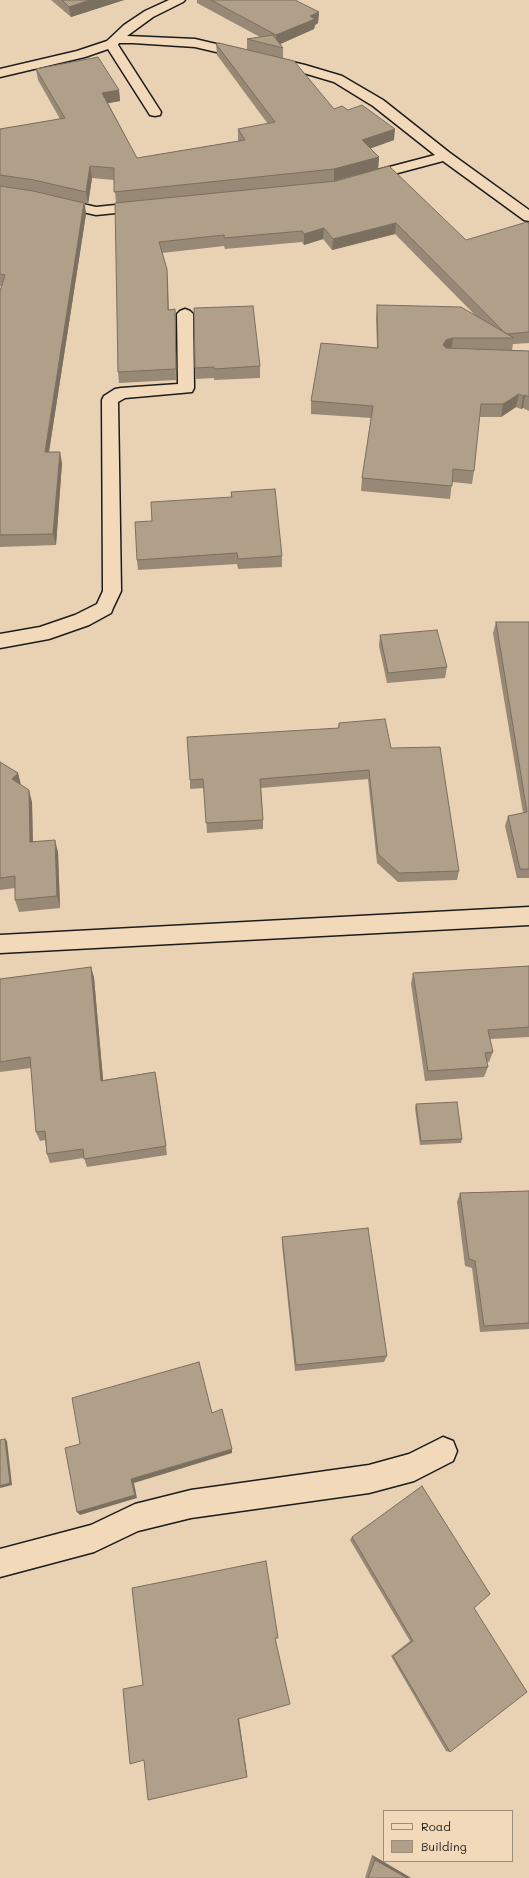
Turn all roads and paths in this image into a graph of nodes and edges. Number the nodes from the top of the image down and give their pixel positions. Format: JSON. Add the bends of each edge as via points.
{"nodes":[{"id":1,"x":179,"y":0,"type":"edge"},
{"id":2,"x":114,"y":42,"type":"junction"},
{"id":3,"x":0,"y":73,"type":"edge"},
{"id":4,"x":155,"y":112,"type":"dead end"},
{"id":5,"x":446,"y":156,"type":"junction"},
{"id":6,"x":350,"y":182,"type":"edge"},
{"id":7,"x":0,"y":192,"type":"edge"},
{"id":8,"x":158,"y":204,"type":"edge"},
{"id":9,"x":529,"y":217,"type":"edge"},
{"id":10,"x":185,"y":314,"type":"dead end"},
{"id":11,"x":0,"y":641,"type":"edge"},
{"id":12,"x":529,"y":916,"type":"edge"},
{"id":13,"x":0,"y":944,"type":"edge"},
{"id":14,"x":443,"y":1451,"type":"dead end"},
{"id":15,"x":0,"y":1563,"type":"edge"}],
"edges":[{"from":1,"to":2,"type":"street","via":[[149,14],[128,28]]},
{"from":2,"to":3,"type":"street","via":[[81,54]]},
{"from":2,"to":4,"type":"street"},
{"from":2,"to":5,"type":"street","via":[[133,39],[195,43],[338,79],[378,103]]},
{"from":5,"to":6,"type":"street"},
{"from":5,"to":9,"type":"street"},
{"from":7,"to":8,"type":"street","via":[[96,211]]},
{"from":10,"to":11,"type":"street","via":[[186,388],[121,393],[110,400],[112,590],[104,608],[82,620],[42,634]]},
{"from":12,"to":13,"type":"street"},
{"from":14,"to":15,"type":"street","via":[[414,1467],[369,1479],[184,1505],[135,1518],[94,1538]]}]}
